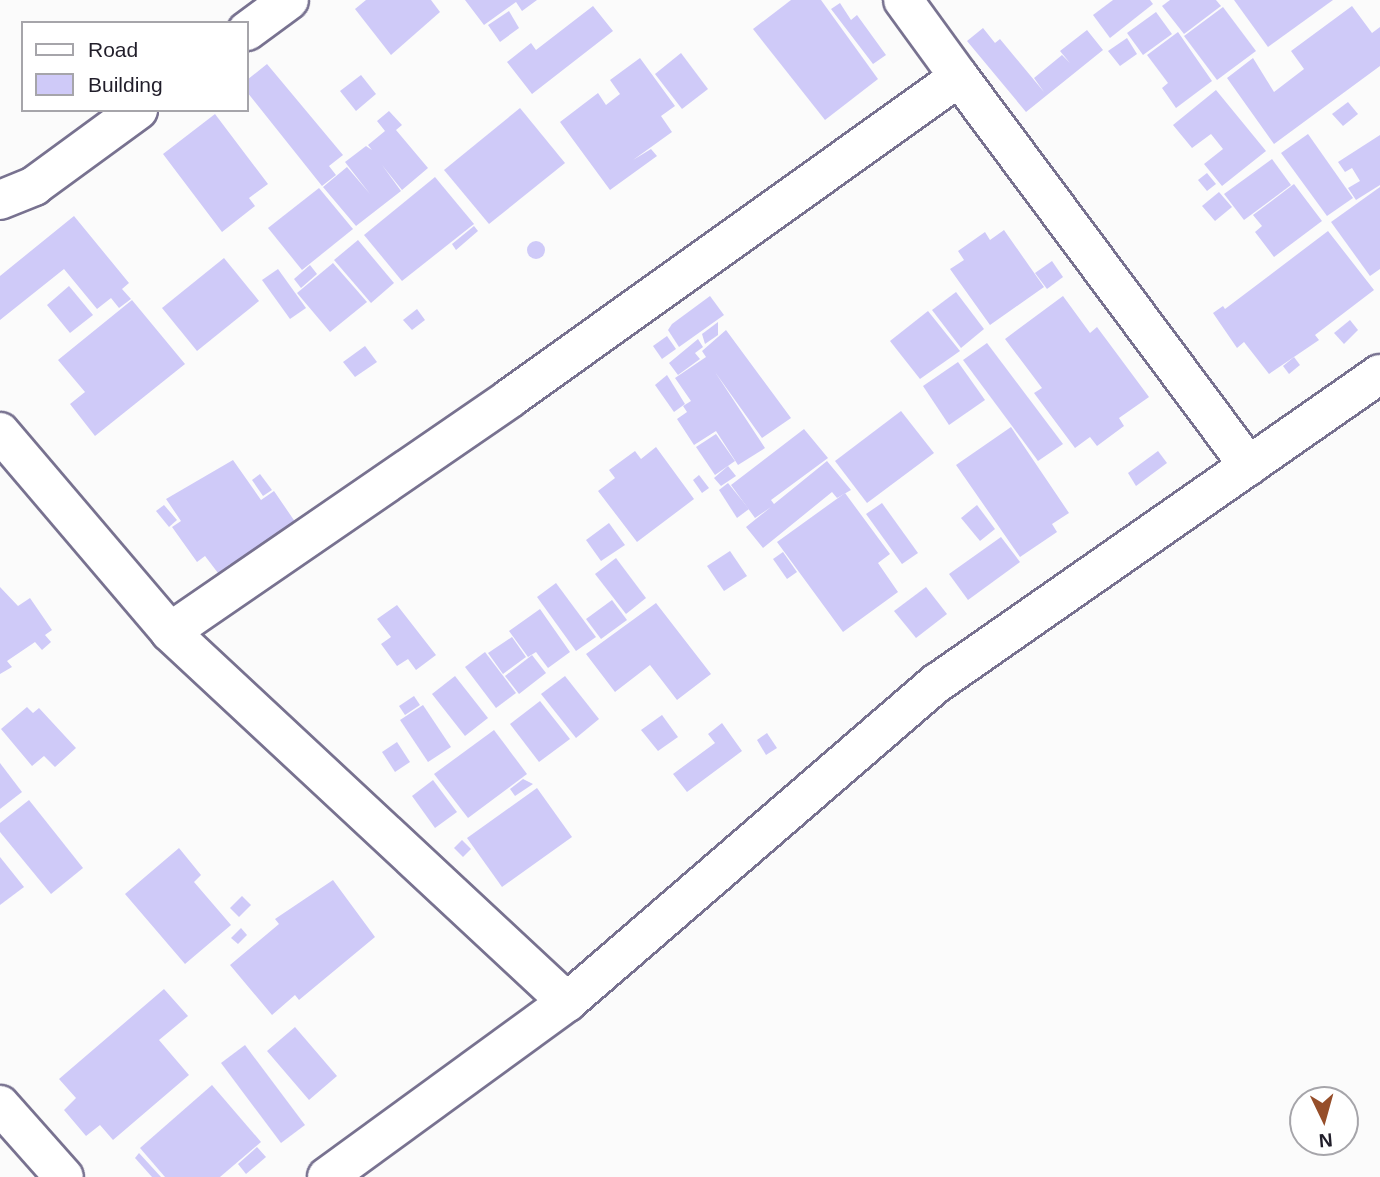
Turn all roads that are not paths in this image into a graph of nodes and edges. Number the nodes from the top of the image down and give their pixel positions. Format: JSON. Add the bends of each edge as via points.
{"nodes":[{"id":1,"x":289,"y":0,"type":"edge"},
{"id":2,"x":903,"y":0,"type":"edge"},
{"id":3,"x":248,"y":30,"type":"edge"},
{"id":4,"x":959,"y":77,"type":"junction"},
{"id":5,"x":135,"y":112,"type":"edge"},
{"id":6,"x":0,"y":200,"type":"edge"},
{"id":7,"x":1380,"y":373,"type":"edge"},
{"id":8,"x":0,"y":432,"type":"edge"},
{"id":9,"x":1249,"y":466,"type":"junction"},
{"id":10,"x":170,"y":632,"type":"junction"},
{"id":11,"x":567,"y":1002,"type":"junction"},
{"id":12,"x":0,"y":1105,"type":"edge"},
{"id":13,"x":64,"y":1177,"type":"edge"},
{"id":14,"x":327,"y":1177,"type":"edge"}],
"edges":[{"from":1,"to":3,"type":"street"},
{"from":2,"to":4,"type":"street"},
{"from":4,"to":9,"type":"street"},
{"from":4,"to":10,"type":"street","via":[[510,398]]},
{"from":5,"to":6,"type":"street","via":[[34,186]]},
{"from":7,"to":9,"type":"street"},
{"from":8,"to":10,"type":"street"},
{"from":9,"to":11,"type":"street","via":[[937,683]]},
{"from":10,"to":11,"type":"street"},
{"from":11,"to":14,"type":"street"},
{"from":12,"to":13,"type":"street"}]}
